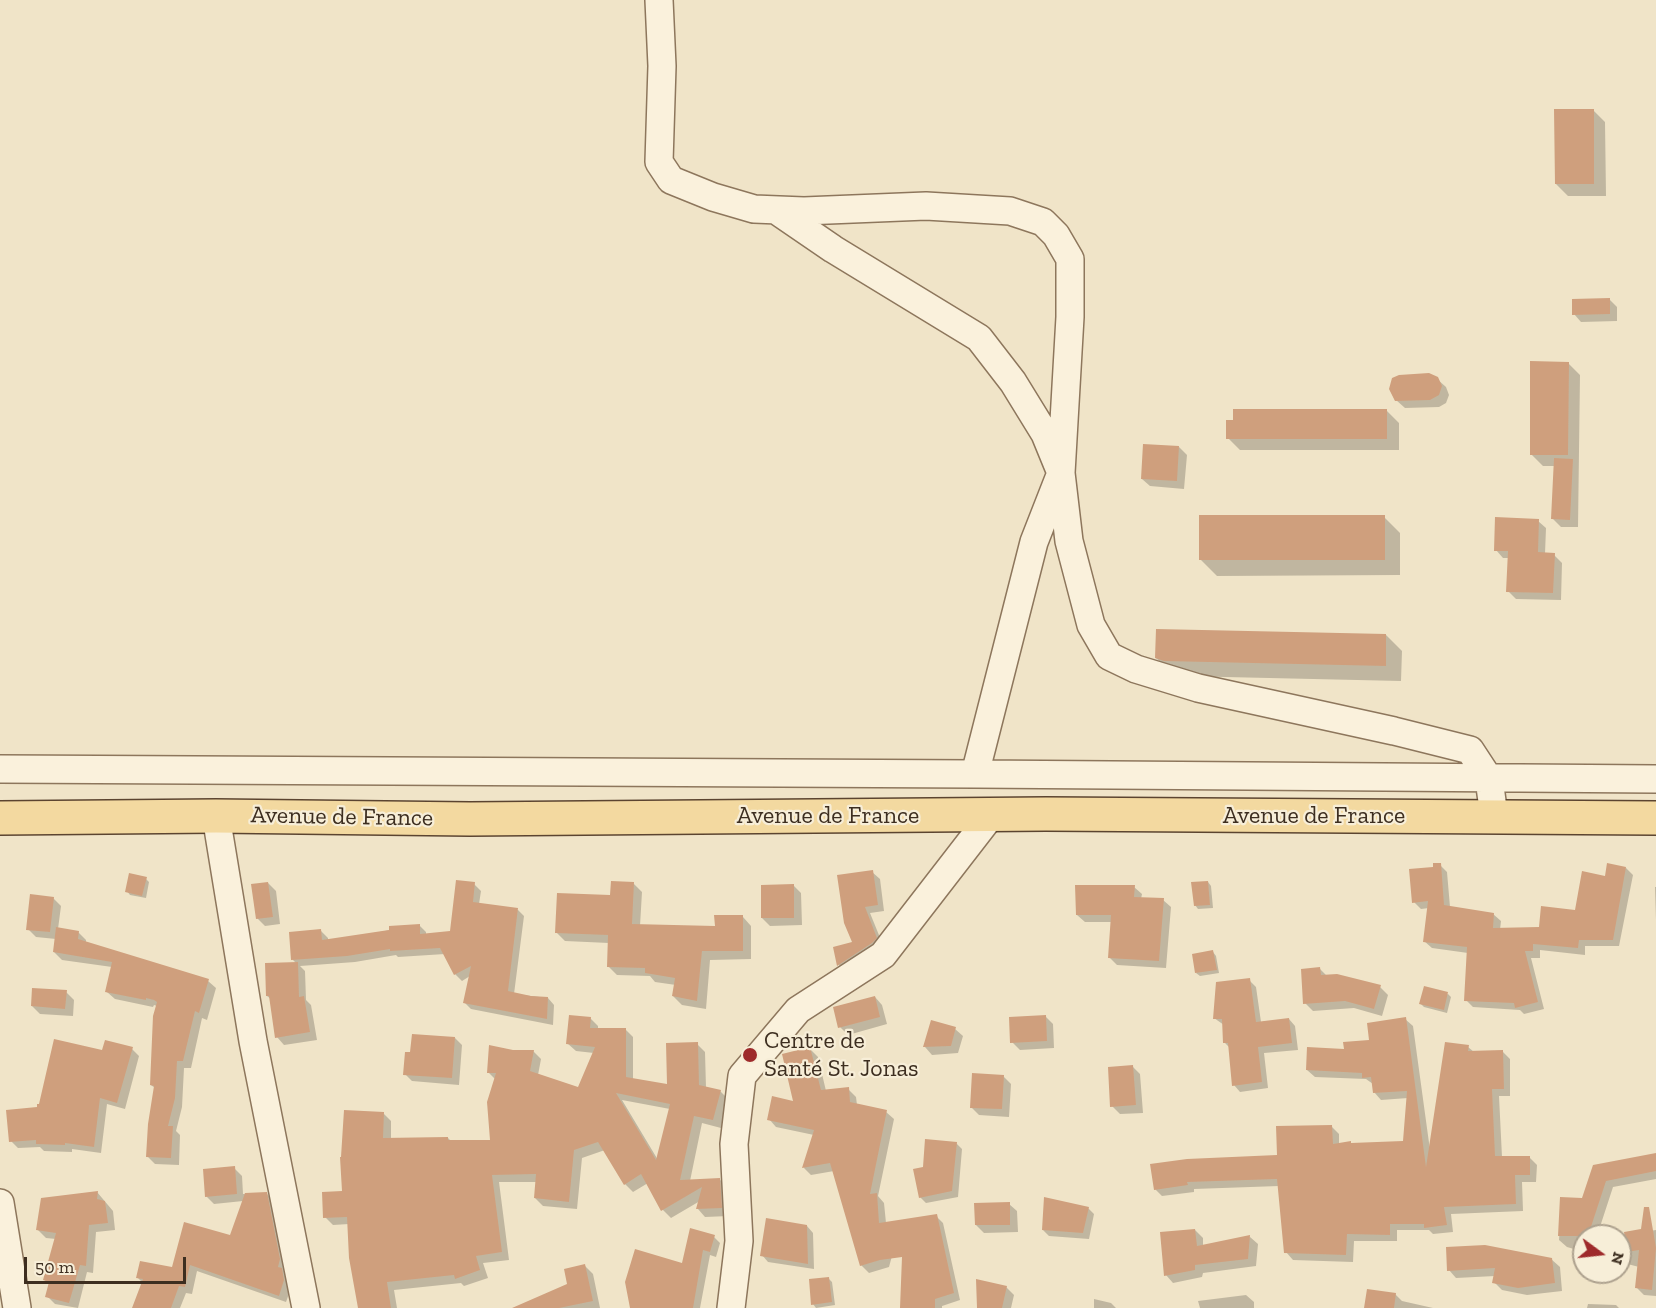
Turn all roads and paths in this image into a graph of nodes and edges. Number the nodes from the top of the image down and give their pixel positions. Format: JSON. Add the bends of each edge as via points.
{"nodes":[{"id":1,"x":659,"y":0,"type":"edge"},
{"id":2,"x":776,"y":210,"type":"junction"},
{"id":3,"x":1061,"y":473,"type":"junction"},
{"id":4,"x":0,"y":770,"type":"edge"},
{"id":5,"x":975,"y":774,"type":"junction"},
{"id":6,"x":1489,"y":779,"type":"junction"},
{"id":7,"x":1656,"y":779,"type":"edge"},
{"id":8,"x":992,"y":814,"type":"junction"},
{"id":9,"x":216,"y":816,"type":"junction"},
{"id":10,"x":1494,"y":816,"type":"junction"},
{"id":11,"x":0,"y":818,"type":"edge"},
{"id":12,"x":1656,"y":818,"type":"edge"},
{"id":13,"x":0,"y":1203,"type":"edge"},
{"id":14,"x":17,"y":1308,"type":"edge"},
{"id":15,"x":306,"y":1308,"type":"edge"},
{"id":16,"x":731,"y":1308,"type":"edge"}],
"edges":[{"from":1,"to":2,"type":"street","via":[[659,162],[671,180],[754,209]]},
{"from":2,"to":3,"type":"street","via":[[979,339],[1013,382],[1045,434]]},
{"from":2,"to":3,"type":"street","via":[[926,206],[1010,211],[1043,222],[1070,259]]},
{"from":3,"to":5,"type":"street","via":[[1034,542]]},
{"from":3,"to":6,"type":"street","via":[[1069,541],[1091,625],[1109,656],[1136,669],[1198,688],[1470,750]]},
{"from":4,"to":5,"type":"street"},
{"from":5,"to":6,"type":"street"},
{"from":6,"to":7,"type":"street"},
{"from":6,"to":10,"type":"street"},
{"from":8,"to":9,"type":"main road","name":"Avenue de France","via":[[482,819]]},
{"from":8,"to":10,"type":"main road","name":"Avenue de France"},
{"from":8,"to":16,"type":"street","via":[[883,955],[798,1010],[742,1076],[734,1144],[739,1241]]},
{"from":9,"to":11,"type":"main road","name":"Avenue de France"},
{"from":9,"to":15,"type":"street","via":[[253,1041]]},
{"from":10,"to":12,"type":"main road","name":"Avenue de France"},
{"from":13,"to":14,"type":"street"}]}
